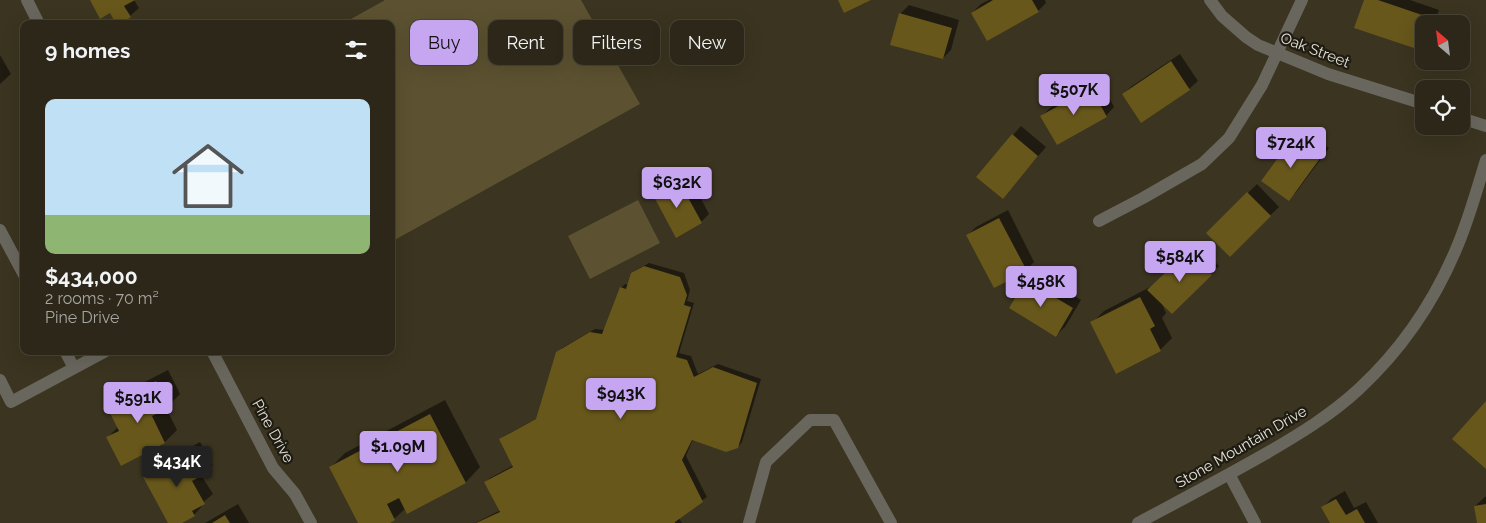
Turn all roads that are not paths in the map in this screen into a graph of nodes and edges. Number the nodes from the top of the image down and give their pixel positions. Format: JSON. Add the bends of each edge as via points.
{"nodes":[{"id":1,"x":27,"y":0,"type":"edge"},
{"id":2,"x":1210,"y":0,"type":"edge"},
{"id":3,"x":1302,"y":0,"type":"edge"},
{"id":4,"x":38,"y":20,"type":"edge"},
{"id":5,"x":1277,"y":53,"type":"junction"},
{"id":6,"x":1415,"y":101,"type":"edge"},
{"id":7,"x":1470,"y":121,"type":"edge"},
{"id":8,"x":1486,"y":126,"type":"edge"},
{"id":9,"x":1486,"y":160,"type":"edge"},
{"id":10,"x":1099,"y":221,"type":"dead end"},
{"id":11,"x":0,"y":230,"type":"edge"},
{"id":12,"x":20,"y":268,"type":"edge"},
{"id":13,"x":67,"y":355,"type":"edge"},
{"id":14,"x":98,"y":355,"type":"edge"},
{"id":15,"x":214,"y":355,"type":"edge"},
{"id":16,"x":74,"y":368,"type":"junction"},
{"id":17,"x":0,"y":380,"type":"edge"},
{"id":18,"x":1229,"y":474,"type":"junction"},
{"id":19,"x":311,"y":523,"type":"edge"},
{"id":20,"x":749,"y":523,"type":"edge"},
{"id":21,"x":891,"y":523,"type":"edge"},
{"id":22,"x":1138,"y":523,"type":"edge"},
{"id":23,"x":1255,"y":523,"type":"edge"}],
"edges":[{"from":1,"to":4,"type":"street"},
{"from":2,"to":5,"type":"street","name":"Oak Street","via":[[1222,16],[1246,37]]},
{"from":3,"to":5,"type":"street"},
{"from":5,"to":6,"type":"street","name":"Oak Street","via":[[1328,74]]},
{"from":5,"to":10,"type":"street","via":[[1262,85],[1229,138],[1202,164]]},
{"from":7,"to":8,"type":"street"},
{"from":9,"to":18,"type":"street","name":"Stone Mountain Drive","via":[[1458,246],[1434,293],[1382,367],[1309,428]]},
{"from":11,"to":12,"type":"street"},
{"from":13,"to":16,"type":"street"},
{"from":14,"to":16,"type":"street"},
{"from":15,"to":19,"type":"street","name":"Pine Drive","via":[[273,468],[295,494]]},
{"from":16,"to":17,"type":"street","via":[[11,402]]},
{"from":18,"to":22,"type":"street","name":"Stone Mountain Drive"},
{"from":18,"to":23,"type":"street"},
{"from":20,"to":21,"type":"street","via":[[766,462],[810,420],[834,420]]}]}
